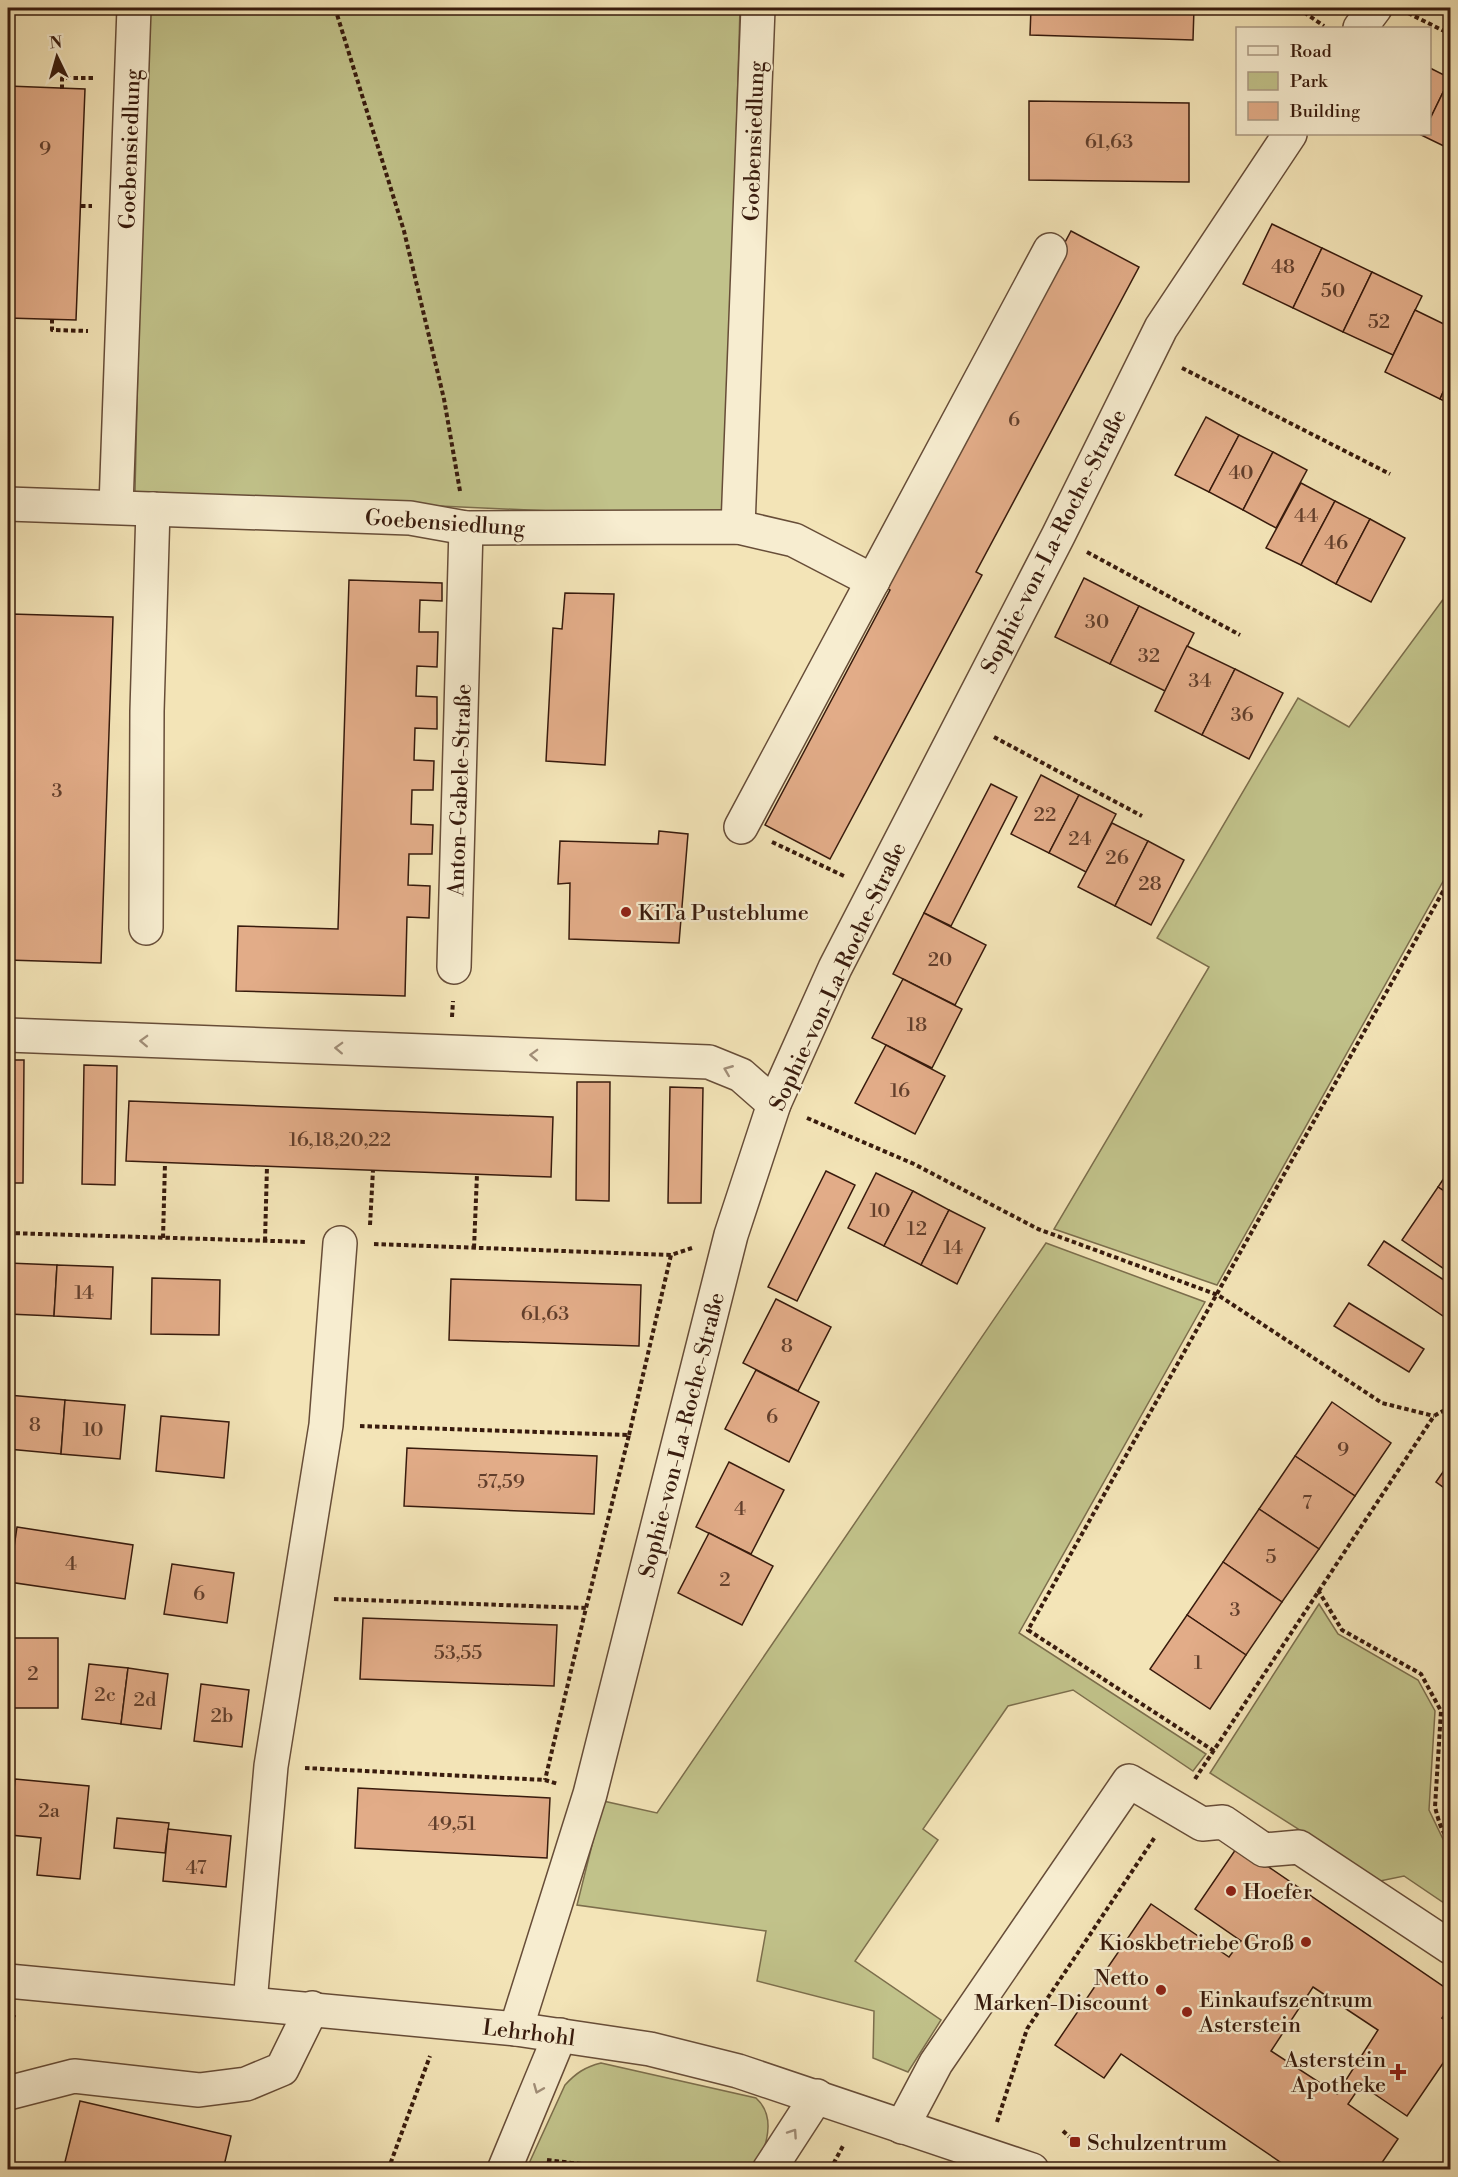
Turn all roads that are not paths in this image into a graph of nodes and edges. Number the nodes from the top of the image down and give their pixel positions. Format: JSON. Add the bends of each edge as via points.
{"nodes":[{"id":1,"x":134,"y":8,"type":"edge"},
{"id":2,"x":758,"y":8,"type":"edge"},
{"id":3,"x":1375,"y":8,"type":"edge"},
{"id":4,"x":1361,"y":27,"type":"edge"},
{"id":5,"x":1289,"y":135,"type":"edge"},
{"id":6,"x":1050,"y":250,"type":"dead end"},
{"id":7,"x":8,"y":504,"type":"edge"},
{"id":8,"x":116,"y":506,"type":"junction"},
{"id":9,"x":153,"y":509,"type":"junction"},
{"id":10,"x":738,"y":527,"type":"junction"},
{"id":11,"x":466,"y":528,"type":"junction"},
{"id":12,"x":873,"y":581,"type":"junction"},
{"id":13,"x":741,"y":827,"type":"road end"},
{"id":14,"x":146,"y":928,"type":"dead end"},
{"id":15,"x":454,"y":967,"type":"road end"},
{"id":16,"x":8,"y":1035,"type":"edge"},
{"id":17,"x":774,"y":1104,"type":"junction"},
{"id":18,"x":355,"y":1238,"type":"road end"},
{"id":19,"x":1450,"y":1947,"type":"edge"},
{"id":20,"x":8,"y":1981,"type":"edge"},
{"id":21,"x":249,"y":2003,"type":"junction"},
{"id":22,"x":312,"y":2008,"type":"junction"},
{"id":23,"x":516,"y":2029,"type":"junction"},
{"id":24,"x":560,"y":2035,"type":"junction"},
{"id":25,"x":8,"y":2093,"type":"edge"},
{"id":26,"x":817,"y":2096,"type":"junction"},
{"id":27,"x":902,"y":2127,"type":"junction"},
{"id":28,"x":507,"y":2163,"type":"edge"},
{"id":29,"x":769,"y":2169,"type":"edge"},
{"id":30,"x":1032,"y":2169,"type":"edge"}],
"edges":[{"from":1,"to":8,"type":"street","name":"Goebensiedlung"},
{"from":2,"to":10,"type":"street","name":"Goebensiedlung"},
{"from":3,"to":4,"type":"street"},
{"from":5,"to":17,"type":"street","name":"Sophie-von-La-Roche-Straße","via":[[1176,301],[1149,351],[835,968]]},
{"from":6,"to":12,"type":"street"},
{"from":7,"to":8,"type":"street","name":"Goebensiedlung"},
{"from":8,"to":9,"type":"street","name":"Goebensiedlung"},
{"from":9,"to":11,"type":"street","name":"Goebensiedlung","via":[[410,518]]},
{"from":9,"to":14,"type":"street"},
{"from":10,"to":11,"type":"street","name":"Goebensiedlung"},
{"from":10,"to":12,"type":"street","name":"Goebensiedlung","via":[[794,540]]},
{"from":11,"to":15,"type":"street","name":"Anton-Gabele-Straße"},
{"from":12,"to":13,"type":"street"},
{"from":17,"to":16,"type":"street","one_way":true,"via":[[741,1075],[709,1062]]},
{"from":17,"to":23,"type":"street","name":"Sophie-von-La-Roche-Straße","via":[[731,1235],[590,1794]]},
{"from":18,"to":21,"type":"street","via":[[271,1766]]},
{"from":19,"to":27,"type":"street","via":[[1299,1847],[1263,1850],[1223,1822],[1202,1824],[1129,1781],[936,2063]]},
{"from":20,"to":21,"type":"street","name":"Lehrhohl"},
{"from":21,"to":22,"type":"street","name":"Lehrhohl"},
{"from":22,"to":23,"type":"street","name":"Lehrhohl"},
{"from":22,"to":25,"type":"street","via":[[282,2069],[246,2084],[199,2090],[74,2076]]},
{"from":23,"to":24,"type":"street","name":"Lehrhohl"},
{"from":24,"to":26,"type":"street","name":"Lehrhohl","via":[[738,2070]]},
{"from":24,"to":28,"type":"street","one_way":true},
{"from":26,"to":27,"type":"street","name":"Lehrhohl"},
{"from":29,"to":26,"type":"street","one_way":true},
{"from":27,"to":30,"type":"street","name":"Lehrhohl"}]}
